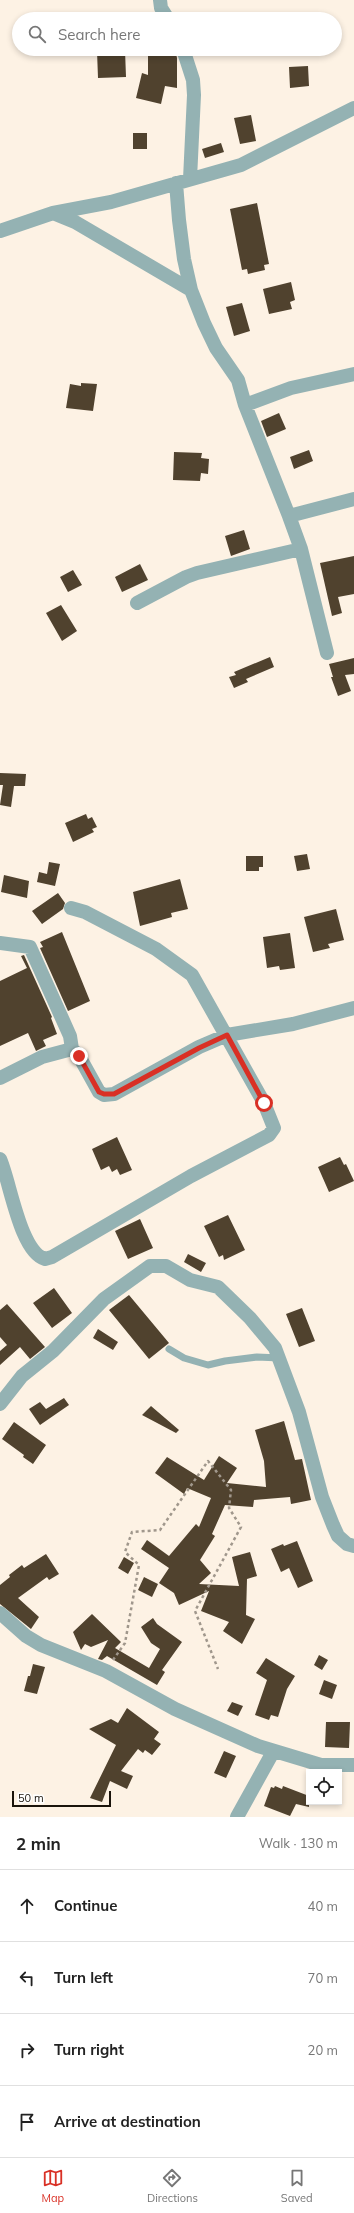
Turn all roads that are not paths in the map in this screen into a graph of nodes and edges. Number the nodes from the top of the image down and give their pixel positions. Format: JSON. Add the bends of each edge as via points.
{"nodes":[{"id":1,"x":160,"y":0,"type":"edge"},
{"id":2,"x":164,"y":12,"type":"edge"},
{"id":3,"x":185,"y":56,"type":"edge"},
{"id":4,"x":354,"y":108,"type":"edge"},
{"id":5,"x":190,"y":179,"type":"junction"},
{"id":6,"x":176,"y":183,"type":"junction"},
{"id":7,"x":53,"y":213,"type":"junction"},
{"id":8,"x":0,"y":231,"type":"edge"},
{"id":9,"x":191,"y":290,"type":"junction"},
{"id":10,"x":354,"y":374,"type":"edge"},
{"id":11,"x":245,"y":405,"type":"junction"},
{"id":12,"x":354,"y":499,"type":"edge"},
{"id":13,"x":289,"y":516,"type":"junction"},
{"id":14,"x":301,"y":549,"type":"junction"},
{"id":15,"x":137,"y":603,"type":"dead end"},
{"id":16,"x":327,"y":653,"type":"dead end"},
{"id":17,"x":71,"y":908,"type":"dead end"},
{"id":18,"x":0,"y":943,"type":"edge"},
{"id":19,"x":354,"y":1008,"type":"edge"},
{"id":20,"x":227,"y":1035,"type":"junction"},
{"id":21,"x":72,"y":1049,"type":"junction"},
{"id":22,"x":0,"y":1078,"type":"edge"},
{"id":23,"x":0,"y":1159,"type":"edge"},
{"id":24,"x":169,"y":1349,"type":"dead end"},
{"id":25,"x":280,"y":1358,"type":"junction"},
{"id":26,"x":0,"y":1404,"type":"edge"},
{"id":27,"x":354,"y":1546,"type":"edge"},
{"id":28,"x":0,"y":1614,"type":"edge"},
{"id":29,"x":273,"y":1752,"type":"junction"},
{"id":30,"x":354,"y":1765,"type":"edge"},
{"id":31,"x":237,"y":1817,"type":"edge"}],
"edges":[{"from":1,"to":2,"type":"street"},
{"from":3,"to":5,"type":"street","via":[[193,80],[194,95]]},
{"from":4,"to":5,"type":"street","via":[[241,165]]},
{"from":5,"to":6,"type":"street"},
{"from":6,"to":7,"type":"street","via":[[111,202]]},
{"from":6,"to":9,"type":"street","via":[[183,251]]},
{"from":7,"to":8,"type":"street"},
{"from":7,"to":9,"type":"street","via":[[75,222]]},
{"from":9,"to":11,"type":"street","via":[[216,348],[238,380]]},
{"from":10,"to":11,"type":"street","via":[[291,388]]},
{"from":11,"to":13,"type":"street"},
{"from":12,"to":13,"type":"street"},
{"from":13,"to":14,"type":"street"},
{"from":14,"to":15,"type":"street","via":[[197,573]]},
{"from":14,"to":16,"type":"street"},
{"from":17,"to":20,"type":"street","via":[[85,912],[156,949],[192,975]]},
{"from":18,"to":21,"type":"street","via":[[30,947],[70,1036]]},
{"from":19,"to":20,"type":"street","via":[[266,1029]]},
{"from":20,"to":21,"type":"street","via":[[114,1094],[99,1092],[79,1056]]},
{"from":20,"to":23,"type":"street","via":[[264,1103],[274,1128],[269,1135],[191,1176],[52,1257],[45,1259],[35,1254],[16,1216]]},
{"from":21,"to":22,"type":"street","via":[[42,1057]]},
{"from":24,"to":25,"type":"lane","via":[[184,1358],[208,1366],[257,1357]]},
{"from":25,"to":26,"type":"street","via":[[275,1348],[226,1292],[211,1284],[190,1280],[166,1266],[150,1266],[104,1299],[53,1351],[22,1376]]},
{"from":25,"to":27,"type":"street","via":[[333,1525],[338,1536],[347,1544]]},
{"from":28,"to":29,"type":"street","via":[[41,1645],[106,1671],[175,1709]]},
{"from":29,"to":30,"type":"street","via":[[321,1766]]},
{"from":29,"to":31,"type":"street"}]}
